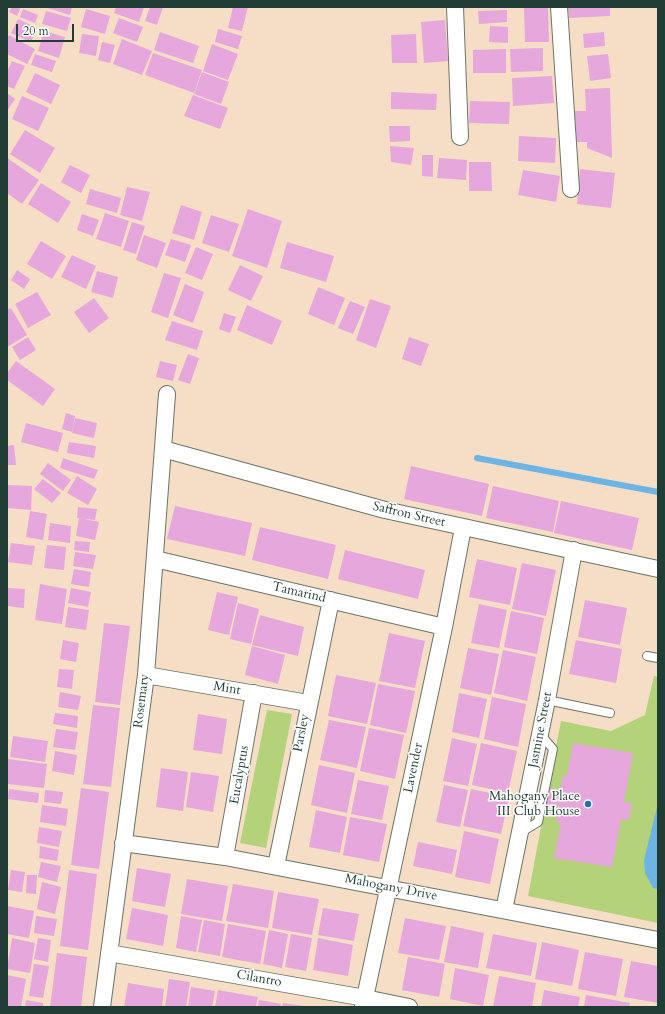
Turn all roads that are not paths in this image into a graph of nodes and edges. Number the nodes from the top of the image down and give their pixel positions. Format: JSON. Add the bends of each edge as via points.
{"nodes":[{"id":1,"x":455,"y":7,"type":"edge"},
{"id":2,"x":559,"y":7,"type":"edge"},
{"id":3,"x":460,"y":137,"type":"dead end"},
{"id":4,"x":571,"y":188,"type":"dead end"},
{"id":5,"x":167,"y":394,"type":"dead end"},
{"id":6,"x":163,"y":449,"type":"junction"},
{"id":7,"x":463,"y":528,"type":"junction"},
{"id":8,"x":574,"y":550,"type":"junction"},
{"id":9,"x":155,"y":559,"type":"junction"},
{"id":10,"x":658,"y":569,"type":"edge"},
{"id":11,"x":331,"y":600,"type":"junction"},
{"id":12,"x":444,"y":627,"type":"junction"},
{"id":13,"x":647,"y":656,"type":"dead end"},
{"id":14,"x":658,"y":658,"type":"edge"},
{"id":15,"x":146,"y":675,"type":"junction"},
{"id":16,"x":254,"y":693,"type":"junction"},
{"id":17,"x":547,"y":700,"type":"junction"},
{"id":18,"x":308,"y":703,"type":"junction"},
{"id":19,"x":610,"y":714,"type":"dead end"},
{"id":20,"x":123,"y":843,"type":"junction"},
{"id":21,"x":225,"y":857,"type":"junction"},
{"id":22,"x":276,"y":866,"type":"junction"},
{"id":23,"x":388,"y":888,"type":"junction"},
{"id":24,"x":504,"y":910,"type":"junction"},
{"id":25,"x":658,"y":940,"type":"edge"},
{"id":26,"x":109,"y":954,"type":"junction"},
{"id":27,"x":364,"y":1002,"type":"edge"},
{"id":28,"x":102,"y":1007,"type":"edge"},
{"id":29,"x":409,"y":1007,"type":"edge"}],
"edges":[{"from":1,"to":3,"type":"street"},
{"from":2,"to":4,"type":"street"},
{"from":5,"to":6,"type":"street","name":"Rosemary"},
{"from":6,"to":7,"type":"street","name":"Saffron Street","via":[[385,510]]},
{"from":6,"to":9,"type":"street","name":"Rosemary"},
{"from":7,"to":8,"type":"street","name":"Saffron Street"},
{"from":7,"to":12,"type":"street","name":"Lavender"},
{"from":8,"to":10,"type":"street","name":"Saffron Street"},
{"from":8,"to":17,"type":"street","name":"Jasmine Street"},
{"from":9,"to":11,"type":"street","name":"Tamarind"},
{"from":9,"to":15,"type":"street","name":"Rosemary"},
{"from":11,"to":12,"type":"street","name":"Tamarind"},
{"from":11,"to":18,"type":"street","name":"Parsley"},
{"from":12,"to":23,"type":"street","name":"Lavender"},
{"from":13,"to":14,"type":"lane"},
{"from":15,"to":16,"type":"street","name":"Mint"},
{"from":15,"to":20,"type":"street","name":"Rosemary"},
{"from":16,"to":18,"type":"street","name":"Mint"},
{"from":16,"to":21,"type":"street","name":"Eucalyptus"},
{"from":17,"to":19,"type":"lane"},
{"from":17,"to":24,"type":"street","name":"Jasmine Street"},
{"from":18,"to":22,"type":"street","name":"Parsley"},
{"from":20,"to":21,"type":"street","name":"Mahogany Drive"},
{"from":20,"to":26,"type":"street","name":"Rosemary"},
{"from":21,"to":22,"type":"street","name":"Mahogany Drive"},
{"from":22,"to":23,"type":"street","name":"Mahogany Drive"},
{"from":23,"to":24,"type":"street","name":"Mahogany Drive"},
{"from":23,"to":27,"type":"street","name":"Lavender"},
{"from":24,"to":25,"type":"street","name":"Mahogany Drive"},
{"from":26,"to":27,"type":"street","name":"Cilantro"},
{"from":26,"to":28,"type":"street","name":"Rosemary"},
{"from":27,"to":29,"type":"street","name":"Cilantro"}]}
